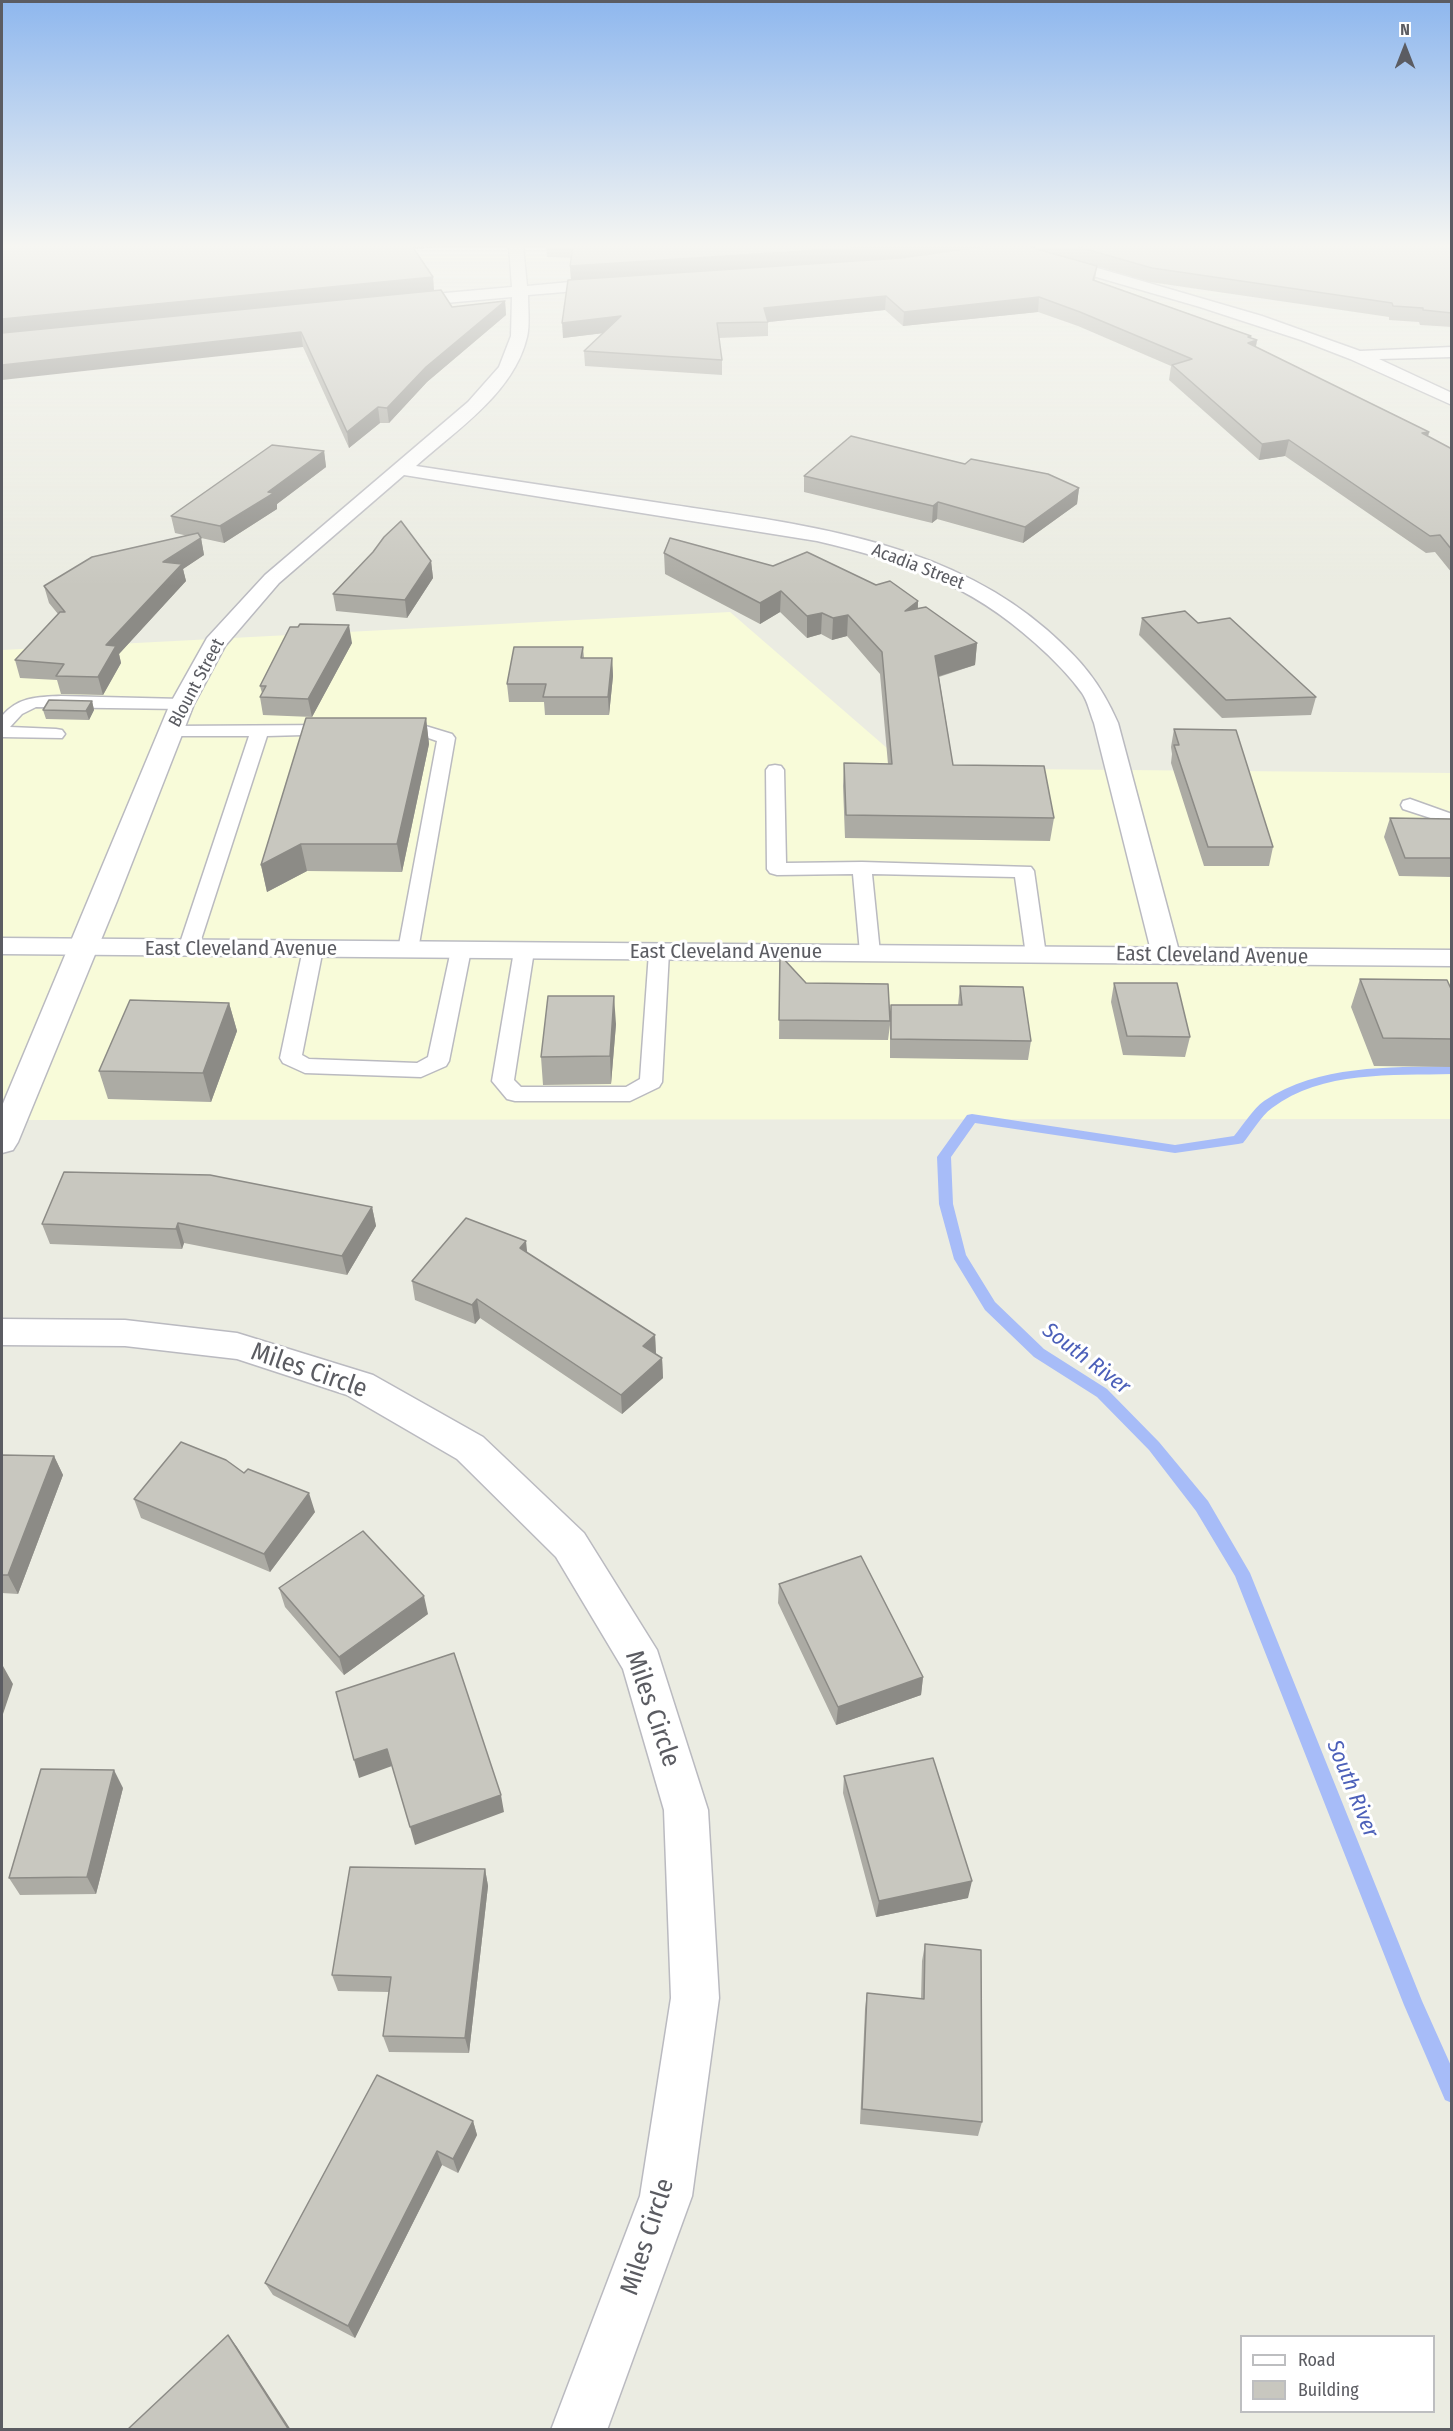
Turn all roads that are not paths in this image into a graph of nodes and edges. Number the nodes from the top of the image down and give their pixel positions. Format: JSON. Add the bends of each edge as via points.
{"nodes":[{"id":1,"x":510,"y":359,"type":"edge"},
{"id":2,"x":1368,"y":359,"type":"edge"},
{"id":3,"x":1452,"y":400,"type":"edge"},
{"id":4,"x":400,"y":469,"type":"junction"},
{"id":5,"x":182,"y":704,"type":"junction"},
{"id":6,"x":2,"y":726,"type":"edge"},
{"id":7,"x":351,"y":729,"type":"edge"},
{"id":8,"x":373,"y":729,"type":"edge"},
{"id":9,"x":260,"y":730,"type":"junction"},
{"id":10,"x":171,"y":731,"type":"junction"},
{"id":11,"x":2,"y":732,"type":"edge"},
{"id":12,"x":56,"y":734,"type":"dead end"},
{"id":13,"x":775,"y":770,"type":"dead end"},
{"id":14,"x":1410,"y":805,"type":"dead end"},
{"id":15,"x":1452,"y":820,"type":"edge"},
{"id":16,"x":862,"y":868,"type":"junction"},
{"id":17,"x":2,"y":946,"type":"edge"},
{"id":18,"x":84,"y":948,"type":"junction"},
{"id":19,"x":188,"y":948,"type":"junction"},
{"id":20,"x":313,"y":949,"type":"junction"},
{"id":21,"x":408,"y":950,"type":"junction"},
{"id":22,"x":461,"y":950,"type":"junction"},
{"id":23,"x":524,"y":951,"type":"junction"},
{"id":24,"x":659,"y":952,"type":"junction"},
{"id":25,"x":870,"y":953,"type":"junction"},
{"id":26,"x":1036,"y":955,"type":"junction"},
{"id":27,"x":1166,"y":955,"type":"junction"},
{"id":28,"x":1450,"y":960,"type":"edge"},
{"id":29,"x":2,"y":1142,"type":"edge"},
{"id":30,"x":2,"y":1332,"type":"edge"},
{"id":31,"x":579,"y":2430,"type":"edge"}],
"edges":[{"from":1,"to":4,"type":"street","name":"Blount Street","via":[[474,406]]},
{"from":2,"to":3,"type":"street"},
{"from":4,"to":5,"type":"street","name":"Blount Street","via":[[272,579],[215,643]]},
{"from":4,"to":27,"type":"street","name":"Acadia Street","via":[[722,518],[887,552],[961,580],[1001,604],[1053,647],[1092,691],[1106,723]]},
{"from":5,"to":6,"type":"lane","via":[[33,702],[16,710]]},
{"from":5,"to":10,"type":"street","name":"Blount Street"},
{"from":7,"to":9,"type":"lane"},
{"from":8,"to":21,"type":"lane","via":[[418,729],[446,738]]},
{"from":9,"to":10,"type":"lane"},
{"from":9,"to":19,"type":"lane"},
{"from":10,"to":18,"type":"street","name":"Blount Street"},
{"from":11,"to":12,"type":"lane"},
{"from":13,"to":16,"type":"lane","via":[[777,869]]},
{"from":14,"to":15,"type":"lane"},
{"from":16,"to":25,"type":"lane"},
{"from":16,"to":26,"type":"lane","via":[[1023,871]]},
{"from":17,"to":18,"type":"street","name":"East Cleveland Avenue"},
{"from":18,"to":19,"type":"street","name":"East Cleveland Avenue"},
{"from":18,"to":29,"type":"street","name":"Blount Street"},
{"from":19,"to":20,"type":"street","name":"East Cleveland Avenue"},
{"from":20,"to":21,"type":"street","name":"East Cleveland Avenue"},
{"from":20,"to":22,"type":"lane","via":[[291,1058],[305,1066],[421,1070],[438,1061]]},
{"from":21,"to":22,"type":"street","name":"East Cleveland Avenue"},
{"from":22,"to":23,"type":"street","name":"East Cleveland Avenue"},
{"from":23,"to":24,"type":"street","name":"East Cleveland Avenue"},
{"from":23,"to":24,"type":"lane","via":[[503,1081],[515,1094],[630,1094],[651,1082]]},
{"from":24,"to":25,"type":"street","name":"East Cleveland Avenue"},
{"from":25,"to":26,"type":"street","name":"East Cleveland Avenue"},
{"from":26,"to":27,"type":"street","name":"East Cleveland Avenue"},
{"from":27,"to":28,"type":"street","name":"East Cleveland Avenue"},
{"from":30,"to":31,"type":"street","name":"Miles Circle","via":[[125,1333],[237,1346],[360,1385],[470,1448],[570,1545],[642,1663],[686,1810],[695,1998],[666,2196]]}]}
